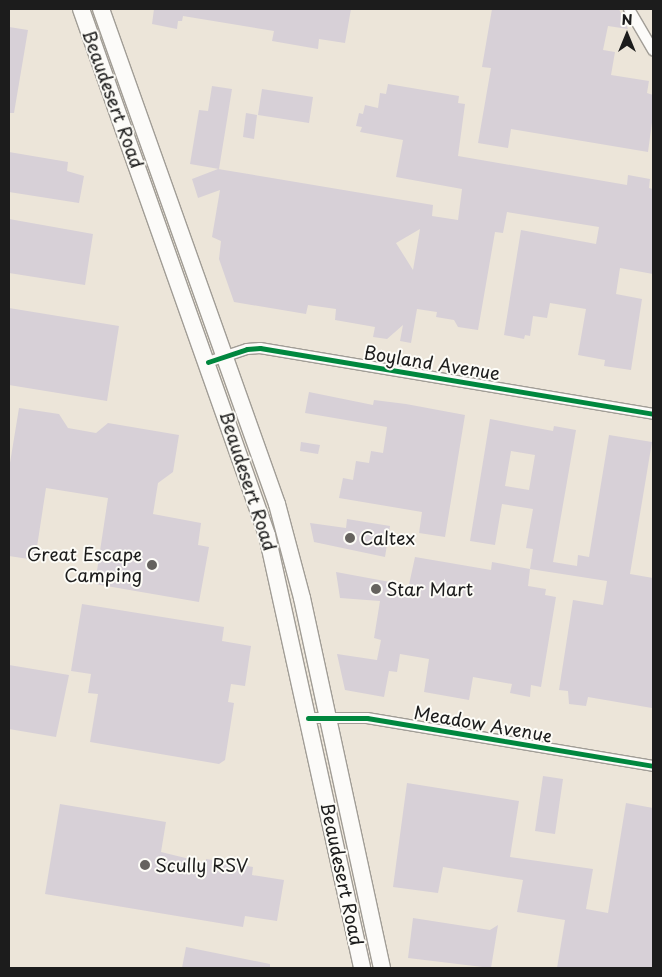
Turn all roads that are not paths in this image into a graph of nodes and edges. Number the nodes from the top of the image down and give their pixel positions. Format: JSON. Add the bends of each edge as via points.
{"nodes":[{"id":1,"x":80,"y":9,"type":"edge"},
{"id":2,"x":101,"y":9,"type":"edge"},
{"id":3,"x":630,"y":9,"type":"edge"},
{"id":4,"x":653,"y":50,"type":"edge"},
{"id":5,"x":225,"y":356,"type":"junction"},
{"id":6,"x":208,"y":362,"type":"junction"},
{"id":7,"x":653,"y":414,"type":"edge"},
{"id":8,"x":328,"y":716,"type":"junction"},
{"id":9,"x":308,"y":718,"type":"junction"},
{"id":10,"x":653,"y":766,"type":"edge"},
{"id":11,"x":362,"y":968,"type":"edge"},
{"id":12,"x":382,"y":968,"type":"edge"}],
"edges":[{"from":1,"to":6,"type":"highway","name":"Beaudesert Road"},
{"from":2,"to":5,"type":"highway","name":"Beaudesert Road"},
{"from":3,"to":4,"type":"street"},
{"from":5,"to":6,"type":"street","name":"Boyland Avenue"},
{"from":5,"to":7,"type":"street","name":"Boyland Avenue","via":[[260,348]]},
{"from":5,"to":8,"type":"highway","name":"Beaudesert Road","via":[[286,536]]},
{"from":6,"to":9,"type":"highway","name":"Beaudesert Road","via":[[267,536]]},
{"from":8,"to":9,"type":"street","name":"Meadow Avenue"},
{"from":8,"to":10,"type":"street","name":"Meadow Avenue","via":[[367,718]]},
{"from":8,"to":12,"type":"highway","name":"Beaudesert Road"},
{"from":9,"to":11,"type":"highway","name":"Beaudesert Road"}]}
